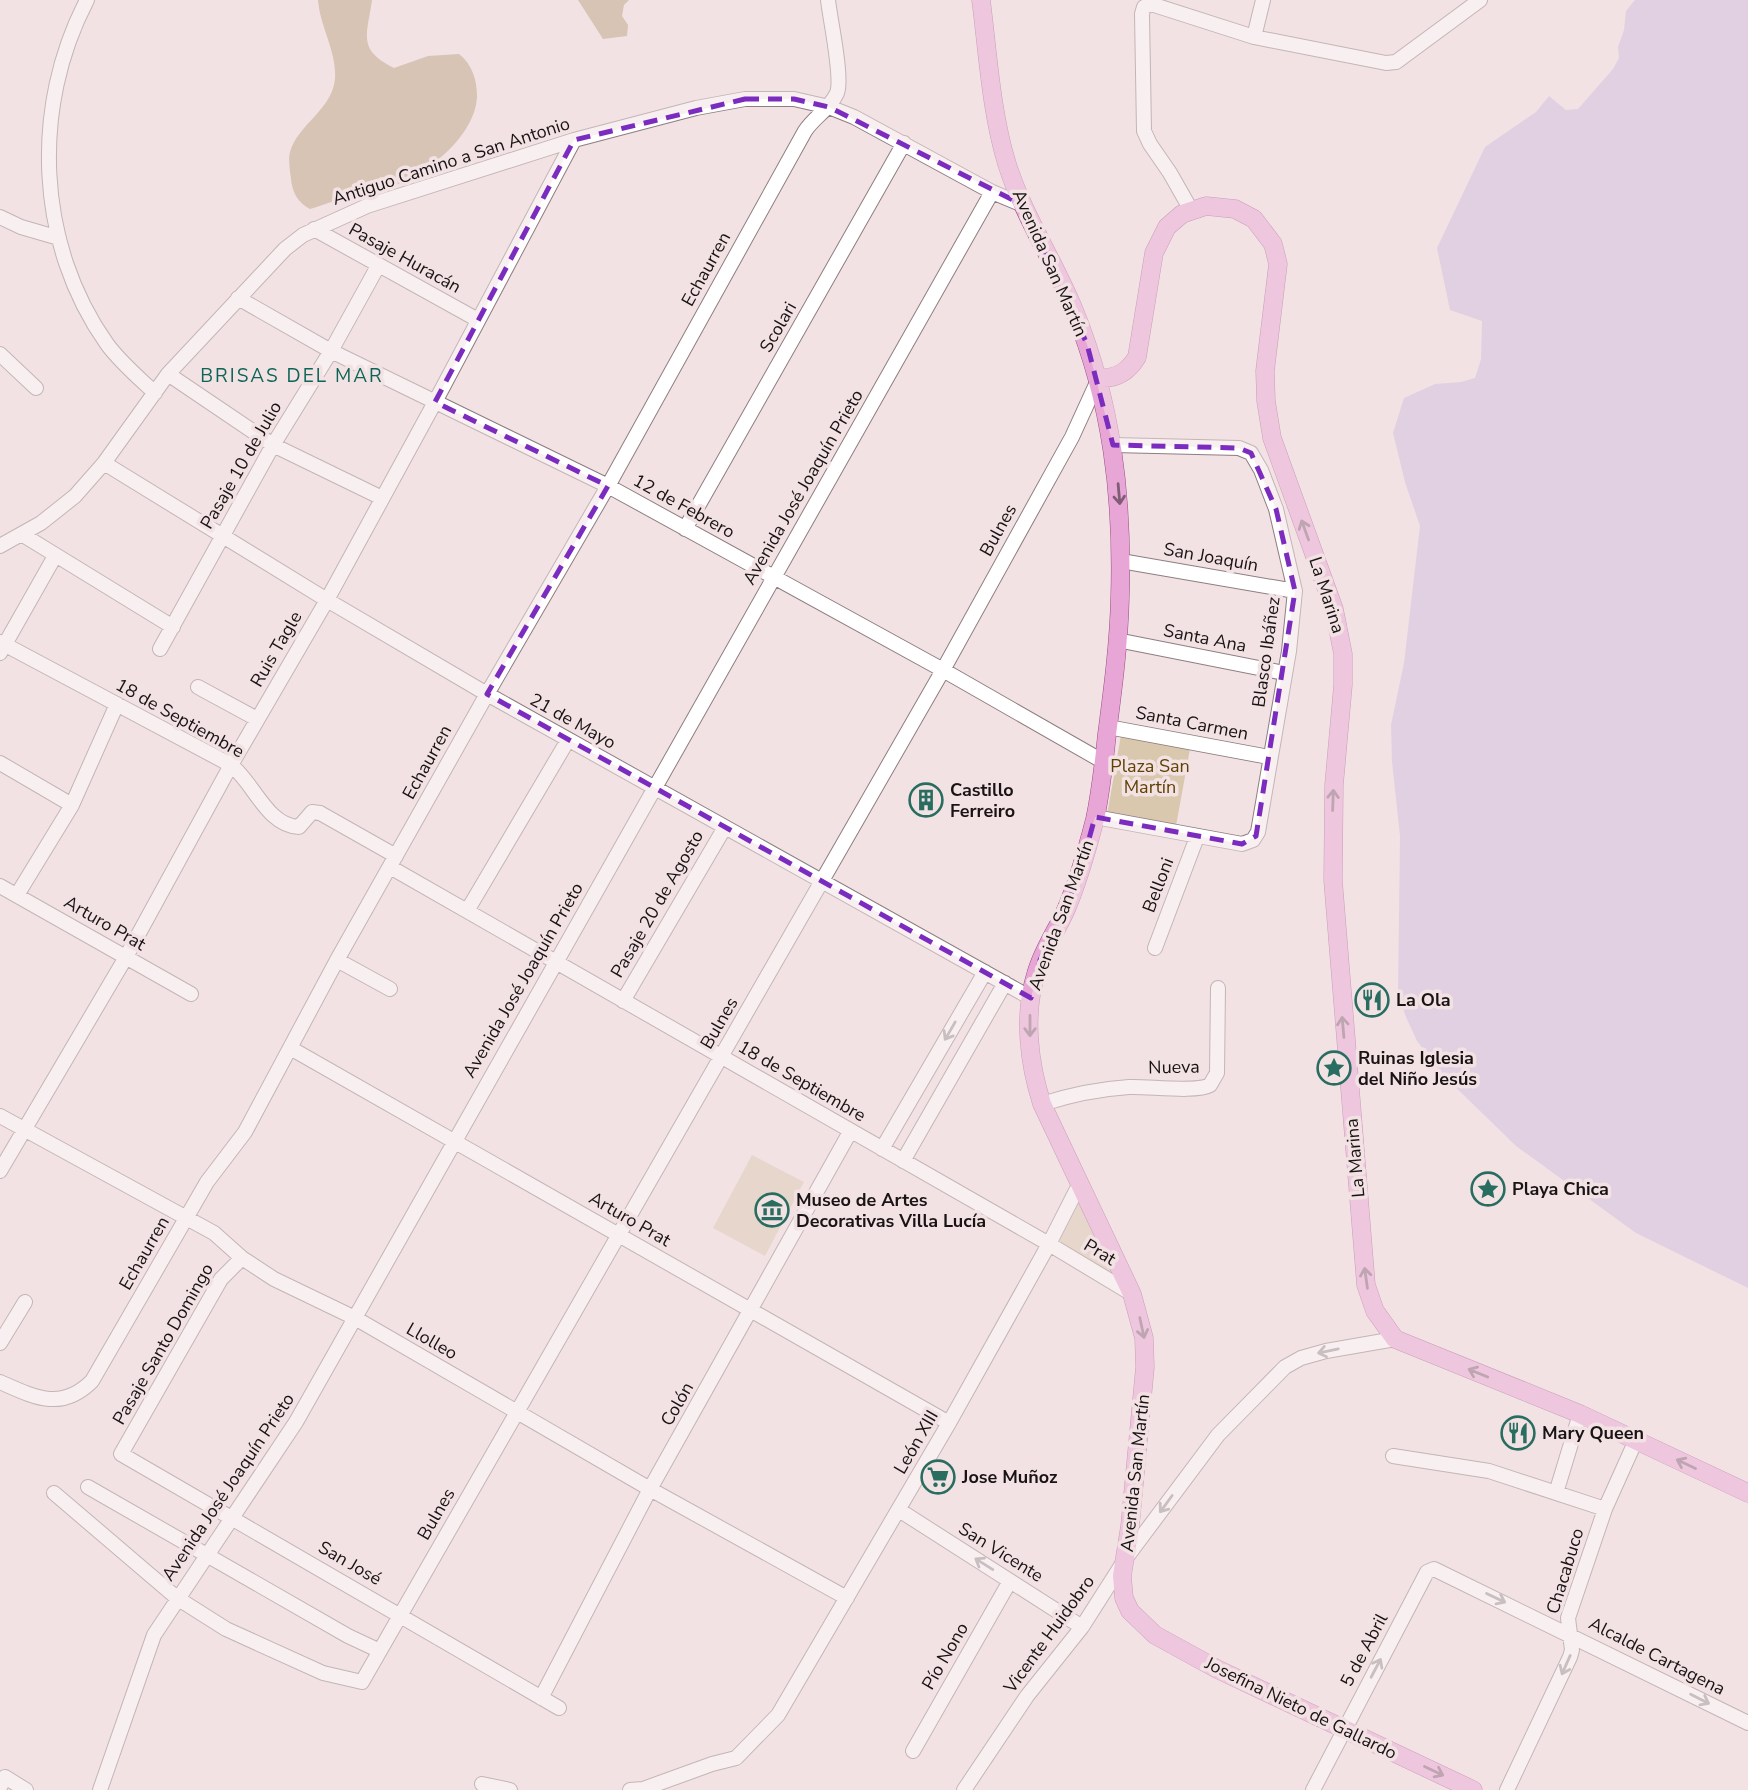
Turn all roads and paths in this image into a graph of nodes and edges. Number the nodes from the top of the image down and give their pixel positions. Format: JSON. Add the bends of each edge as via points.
{"nodes":[{"id":1,"x":87,"y":0,"type":"edge"},
{"id":2,"x":828,"y":0,"type":"edge"},
{"id":3,"x":981,"y":0,"type":"edge"},
{"id":4,"x":1263,"y":0,"type":"edge"},
{"id":5,"x":1480,"y":0,"type":"edge"},
{"id":6,"x":1254,"y":37,"type":"junction"},
{"id":7,"x":829,"y":107,"type":"junction"},
{"id":8,"x":574,"y":140,"type":"junction"},
{"id":9,"x":904,"y":143,"type":"junction"},
{"id":10,"x":992,"y":192,"type":"junction"},
{"id":11,"x":1023,"y":205,"type":"junction"},
{"id":12,"x":1191,"y":210,"type":"junction"},
{"id":13,"x":0,"y":217,"type":"edge"},
{"id":14,"x":314,"y":229,"type":"junction"},
{"id":15,"x":59,"y":238,"type":"junction"},
{"id":16,"x":378,"y":266,"type":"junction"},
{"id":17,"x":238,"y":299,"type":"junction"},
{"id":18,"x":478,"y":320,"type":"junction"},
{"id":19,"x":331,"y":351,"type":"junction"},
{"id":20,"x":0,"y":354,"type":"edge"},
{"id":21,"x":168,"y":374,"type":"junction"},
{"id":22,"x":1099,"y":378,"type":"junction"},
{"id":23,"x":36,"y":388,"type":"dead end"},
{"id":24,"x":155,"y":393,"type":"junction"},
{"id":25,"x":435,"y":402,"type":"junction"},
{"id":26,"x":273,"y":445,"type":"junction"},
{"id":27,"x":1113,"y":445,"type":"junction"},
{"id":28,"x":104,"y":463,"type":"junction"},
{"id":29,"x":608,"y":486,"type":"junction"},
{"id":30,"x":382,"y":498,"type":"junction"},
{"id":31,"x":685,"y":529,"type":"junction"},
{"id":32,"x":222,"y":534,"type":"junction"},
{"id":33,"x":23,"y":535,"type":"junction"},
{"id":34,"x":0,"y":546,"type":"edge"},
{"id":35,"x":55,"y":556,"type":"junction"},
{"id":36,"x":1121,"y":561,"type":"junction"},
{"id":37,"x":774,"y":577,"type":"junction"},
{"id":38,"x":1295,"y":591,"type":"junction"},
{"id":39,"x":327,"y":600,"type":"junction"},
{"id":40,"x":173,"y":627,"type":"junction"},
{"id":41,"x":1118,"y":640,"type":"junction"},
{"id":42,"x":2,"y":647,"type":"edge"},
{"id":43,"x":160,"y":649,"type":"dead end"},
{"id":44,"x":943,"y":670,"type":"junction"},
{"id":45,"x":1284,"y":673,"type":"junction"},
{"id":46,"x":198,"y":687,"type":"dead end"},
{"id":47,"x":487,"y":694,"type":"junction"},
{"id":48,"x":117,"y":704,"type":"junction"},
{"id":49,"x":257,"y":719,"type":"junction"},
{"id":50,"x":1108,"y":727,"type":"junction"},
{"id":51,"x":568,"y":740,"type":"junction"},
{"id":52,"x":1269,"y":757,"type":"junction"},
{"id":53,"x":0,"y":762,"type":"edge"},
{"id":54,"x":1104,"y":762,"type":"junction"},
{"id":55,"x":231,"y":765,"type":"junction"},
{"id":56,"x":654,"y":788,"type":"junction"},
{"id":57,"x":72,"y":805,"type":"junction"},
{"id":58,"x":1095,"y":817,"type":"junction"},
{"id":59,"x":725,"y":827,"type":"junction"},
{"id":60,"x":1197,"y":837,"type":"junction"},
{"id":61,"x":393,"y":862,"type":"junction"},
{"id":62,"x":824,"y":882,"type":"junction"},
{"id":63,"x":0,"y":886,"type":"edge"},
{"id":64,"x":17,"y":895,"type":"junction"},
{"id":65,"x":467,"y":911,"type":"junction"},
{"id":66,"x":1154,"y":948,"type":"dead end"},
{"id":67,"x":126,"y":957,"type":"junction"},
{"id":68,"x":337,"y":960,"type":"junction"},
{"id":69,"x":556,"y":962,"type":"junction"},
{"id":70,"x":985,"y":972,"type":"junction"},
{"id":71,"x":1005,"y":983,"type":"junction"},
{"id":72,"x":1218,"y":988,"type":"dead end"},
{"id":73,"x":390,"y":989,"type":"dead end"},
{"id":74,"x":191,"y":994,"type":"dead end"},
{"id":75,"x":1031,"y":998,"type":"junction"},
{"id":76,"x":623,"y":1001,"type":"junction"},
{"id":77,"x":292,"y":1049,"type":"junction"},
{"id":78,"x":721,"y":1057,"type":"junction"},
{"id":79,"x":1042,"y":1104,"type":"junction"},
{"id":80,"x":0,"y":1116,"type":"edge"},
{"id":81,"x":25,"y":1131,"type":"junction"},
{"id":82,"x":850,"y":1132,"type":"junction"},
{"id":83,"x":455,"y":1140,"type":"junction"},
{"id":84,"x":882,"y":1149,"type":"junction"},
{"id":85,"x":903,"y":1161,"type":"junction"},
{"id":86,"x":0,"y":1171,"type":"edge"},
{"id":87,"x":1080,"y":1183,"type":"junction"},
{"id":88,"x":186,"y":1218,"type":"junction"},
{"id":89,"x":619,"y":1234,"type":"junction"},
{"id":90,"x":1049,"y":1244,"type":"junction"},
{"id":91,"x":242,"y":1258,"type":"junction"},
{"id":92,"x":1132,"y":1294,"type":"junction"},
{"id":93,"x":25,"y":1302,"type":"dead end"},
{"id":94,"x":752,"y":1310,"type":"junction"},
{"id":95,"x":355,"y":1318,"type":"junction"},
{"id":96,"x":1395,"y":1339,"type":"junction"},
{"id":97,"x":0,"y":1343,"type":"edge"},
{"id":98,"x":0,"y":1382,"type":"edge"},
{"id":99,"x":517,"y":1412,"type":"junction"},
{"id":100,"x":1580,"y":1414,"type":"junction"},
{"id":101,"x":949,"y":1423,"type":"junction"},
{"id":102,"x":1636,"y":1440,"type":"junction"},
{"id":103,"x":121,"y":1454,"type":"joint"},
{"id":104,"x":1393,"y":1456,"type":"dead end"},
{"id":105,"x":89,"y":1487,"type":"dead end"},
{"id":106,"x":650,"y":1489,"type":"junction"},
{"id":107,"x":54,"y":1493,"type":"dead end"},
{"id":108,"x":1556,"y":1493,"type":"junction"},
{"id":109,"x":1748,"y":1493,"type":"edge"},
{"id":110,"x":1605,"y":1509,"type":"junction"},
{"id":111,"x":899,"y":1510,"type":"junction"},
{"id":112,"x":233,"y":1518,"type":"junction"},
{"id":113,"x":206,"y":1555,"type":"junction"},
{"id":114,"x":1126,"y":1558,"type":"junction"},
{"id":115,"x":1434,"y":1569,"type":"joint"},
{"id":116,"x":1010,"y":1581,"type":"junction"},
{"id":117,"x":177,"y":1598,"type":"junction"},
{"id":118,"x":847,"y":1598,"type":"junction"},
{"id":119,"x":400,"y":1615,"type":"junction"},
{"id":120,"x":1134,"y":1618,"type":"joint"},
{"id":121,"x":1082,"y":1627,"type":"junction"},
{"id":122,"x":1569,"y":1634,"type":"junction"},
{"id":123,"x":380,"y":1651,"type":"junction"},
{"id":124,"x":541,"y":1698,"type":"junction"},
{"id":125,"x":559,"y":1708,"type":"dead end"},
{"id":126,"x":1748,"y":1723,"type":"edge"},
{"id":127,"x":1344,"y":1728,"type":"junction"},
{"id":128,"x":913,"y":1751,"type":"dead end"},
{"id":129,"x":3,"y":1782,"type":"edge"},
{"id":130,"x":482,"y":1784,"type":"dead end"},
{"id":131,"x":26,"y":1790,"type":"edge"},
{"id":132,"x":100,"y":1790,"type":"edge"},
{"id":133,"x":510,"y":1790,"type":"edge"},
{"id":134,"x":630,"y":1790,"type":"edge"},
{"id":135,"x":964,"y":1790,"type":"edge"},
{"id":136,"x":1313,"y":1790,"type":"edge"},
{"id":137,"x":1474,"y":1790,"type":"edge"},
{"id":138,"x":1507,"y":1790,"type":"edge"}],
"edges":[{"from":1,"to":15,"type":"street","via":[[63,57],[52,106],[49,182]]},
{"from":2,"to":7,"type":"street","via":[[838,75],[838,92]]},
{"from":3,"to":11,"type":"main road","name":"Avenida San Martín","via":[[998,125]]},
{"from":4,"to":6,"type":"street"},
{"from":5,"to":6,"type":"street","via":[[1396,62],[1374,63]]},
{"from":6,"to":12,"type":"street","via":[[1151,4],[1142,10],[1144,131]]},
{"from":7,"to":8,"type":"street","name":"Antiguo Camino a San Antonio","via":[[794,99],[733,101]]},
{"from":7,"to":9,"type":"street","name":"Antiguo Camino a San Antonio"},
{"from":7,"to":29,"type":"street","name":"Echaurren","via":[[805,131]]},
{"from":8,"to":14,"type":"street","name":"Antiguo Camino a San Antonio","via":[[367,206]]},
{"from":8,"to":18,"type":"street","name":"Ruis Tagle"},
{"from":9,"to":10,"type":"street","name":"Antiguo Camino a San Antonio"},
{"from":9,"to":31,"type":"street","name":"Scolari"},
{"from":10,"to":11,"type":"street","name":"Antiguo Camino a San Antonio"},
{"from":10,"to":37,"type":"street","name":"Avenida José Joaquín Prieto"},
{"from":11,"to":22,"type":"main road","name":"Avenida San Martín","via":[[1060,277]]},
{"from":12,"to":22,"type":"main road","via":[[1167,227],[1157,244],[1137,357],[1122,374]]},
{"from":96,"to":12,"type":"main road","name":"La Marina","one_way":true,"via":[[1375,1311],[1366,1285],[1335,924],[1332,836],[1343,677],[1341,638],[1272,438],[1266,401],[1265,371],[1278,264],[1268,234],[1245,213],[1214,205]]},
{"from":13,"to":15,"type":"street"},
{"from":14,"to":16,"type":"street","name":"Pasaje Huracán"},
{"from":14,"to":17,"type":"street","name":"Antiguo Camino a San Antonio","via":[[285,249]]},
{"from":15,"to":24,"type":"street","via":[[72,280],[108,346]]},
{"from":16,"to":18,"type":"street","name":"Pasaje Huracán"},
{"from":16,"to":19,"type":"street","name":"Pasaje 10 de Julio"},
{"from":17,"to":19,"type":"street","name":"12 de Febrero"},
{"from":17,"to":21,"type":"street","name":"Antiguo Camino a San Antonio"},
{"from":18,"to":25,"type":"street","name":"Ruis Tagle"},
{"from":19,"to":25,"type":"street","name":"12 de Febrero"},
{"from":19,"to":26,"type":"street","name":"Pasaje 10 de Julio"},
{"from":20,"to":23,"type":"street"},
{"from":21,"to":24,"type":"street","name":"Antiguo Camino a San Antonio"},
{"from":21,"to":26,"type":"street"},
{"from":22,"to":27,"type":"main road","name":"Avenida San Martín"},
{"from":22,"to":44,"type":"street","name":"Bulnes","via":[[1072,436]]},
{"from":24,"to":28,"type":"street","name":"Antiguo Camino a San Antonio"},
{"from":25,"to":29,"type":"street","name":"12 de Febrero"},
{"from":25,"to":30,"type":"street","name":"Ruis Tagle"},
{"from":26,"to":30,"type":"street"},
{"from":26,"to":32,"type":"street","name":"Pasaje 10 de Julio"},
{"from":27,"to":36,"type":"main road","name":"Avenida San Martín","one_way":true},
{"from":27,"to":38,"type":"street","name":"Blasco Ibáñez","via":[[1239,447],[1251,453],[1276,509]]},
{"from":28,"to":32,"type":"street","name":"21 de Mayo"},
{"from":28,"to":33,"type":"street","name":"Antiguo Camino a San Antonio","via":[[59,510]]},
{"from":29,"to":31,"type":"street","name":"12 de Febrero"},
{"from":29,"to":47,"type":"street","name":"Echaurren"},
{"from":30,"to":39,"type":"street","name":"Ruis Tagle"},
{"from":31,"to":37,"type":"street","name":"12 de Febrero"},
{"from":32,"to":39,"type":"street","name":"21 de Mayo"},
{"from":32,"to":40,"type":"street","name":"Pasaje 10 de Julio"},
{"from":33,"to":34,"type":"street","name":"Antiguo Camino a San Antonio"},
{"from":33,"to":35,"type":"street"},
{"from":35,"to":40,"type":"street"},
{"from":35,"to":42,"type":"street"},
{"from":36,"to":38,"type":"street","name":"San Joaquín"},
{"from":36,"to":41,"type":"main road","name":"Avenida San Martín"},
{"from":37,"to":44,"type":"street","name":"12 de Febrero"},
{"from":37,"to":56,"type":"street","name":"Avenida José Joaquín Prieto"},
{"from":38,"to":45,"type":"street","name":"Blasco Ibáñez"},
{"from":39,"to":47,"type":"street","name":"21 de Mayo"},
{"from":39,"to":49,"type":"street","name":"Ruis Tagle"},
{"from":40,"to":43,"type":"street","name":"Pasaje 10 de Julio"},
{"from":41,"to":45,"type":"street","name":"Santa Ana"},
{"from":41,"to":50,"type":"main road","name":"Avenida San Martín"},
{"from":42,"to":48,"type":"street","name":"18 de Septiembre"},
{"from":44,"to":54,"type":"street","name":"12 de Febrero"},
{"from":44,"to":62,"type":"street","name":"Bulnes"},
{"from":45,"to":52,"type":"street","name":"Blasco Ibáñez"},
{"from":46,"to":49,"type":"street"},
{"from":47,"to":51,"type":"street","name":"21 de Mayo"},
{"from":47,"to":61,"type":"street","name":"Echaurren"},
{"from":48,"to":55,"type":"street","name":"18 de Septiembre"},
{"from":48,"to":57,"type":"street"},
{"from":49,"to":55,"type":"street","name":"Ruis Tagle"},
{"from":50,"to":52,"type":"street","name":"Santa Carmen"},
{"from":50,"to":54,"type":"main road","name":"Avenida San Martín"},
{"from":51,"to":56,"type":"street","name":"21 de Mayo"},
{"from":51,"to":65,"type":"street"},
{"from":52,"to":60,"type":"street","name":"Blasco Ibáñez","via":[[1253,840],[1242,844]]},
{"from":53,"to":57,"type":"street"},
{"from":54,"to":58,"type":"main road","name":"Avenida San Martín"},
{"from":55,"to":61,"type":"street","name":"18 de Septiembre","via":[[282,822],[299,827],[312,813],[320,813]]},
{"from":55,"to":67,"type":"street","name":"Ruis Tagle"},
{"from":56,"to":59,"type":"street","name":"21 de Mayo"},
{"from":56,"to":69,"type":"street","name":"Avenida José Joaquín Prieto"},
{"from":57,"to":64,"type":"street"},
{"from":58,"to":60,"type":"street","name":"Blasco Ibáñez"},
{"from":58,"to":75,"type":"main road","name":"Avenida San Martín","via":[[1078,879],[1040,960]]},
{"from":59,"to":62,"type":"street","name":"21 de Mayo"},
{"from":59,"to":76,"type":"street","name":"Pasaje 20 de Agosto"},
{"from":60,"to":66,"type":"street","name":"Belloni"},
{"from":61,"to":65,"type":"street","name":"18 de Septiembre"},
{"from":61,"to":68,"type":"street","name":"Echaurren"},
{"from":62,"to":70,"type":"street","name":"21 de Mayo"},
{"from":62,"to":78,"type":"street","name":"Bulnes"},
{"from":63,"to":64,"type":"street","name":"Arturo Prat"},
{"from":64,"to":67,"type":"street","name":"Arturo Prat"},
{"from":65,"to":69,"type":"street","name":"18 de Septiembre"},
{"from":67,"to":74,"type":"street","name":"Arturo Prat"},
{"from":67,"to":81,"type":"street","name":"Ruis Tagle"},
{"from":68,"to":73,"type":"street"},
{"from":68,"to":77,"type":"street","name":"Echaurren"},
{"from":69,"to":76,"type":"street","name":"18 de Septiembre"},
{"from":69,"to":83,"type":"street","name":"Avenida José Joaquín Prieto"},
{"from":70,"to":71,"type":"street","name":"21 de Mayo"},
{"from":70,"to":84,"type":"street","one_way":true},
{"from":71,"to":75,"type":"street","name":"21 de Mayo"},
{"from":71,"to":85,"type":"street"},
{"from":72,"to":79,"type":"street","name":"Nueva","via":[[1217,1073],[1210,1085],[1196,1090],[1106,1089]]},
{"from":75,"to":79,"type":"main road","name":"Avenida San Martín","one_way":true,"via":[[1031,1057]]},
{"from":76,"to":78,"type":"street","name":"18 de Septiembre"},
{"from":77,"to":83,"type":"street","name":"Arturo Prat"},
{"from":77,"to":88,"type":"street","name":"Echaurren","via":[[245,1132]]},
{"from":78,"to":82,"type":"street","name":"18 de Septiembre"},
{"from":78,"to":89,"type":"street","name":"Bulnes"},
{"from":79,"to":87,"type":"main road","name":"Avenida San Martín"},
{"from":80,"to":81,"type":"street","name":"Llolleo"},
{"from":81,"to":86,"type":"street","name":"Ruis Tagle"},
{"from":81,"to":88,"type":"street","name":"Llolleo"},
{"from":82,"to":84,"type":"street","name":"18 de Septiembre"},
{"from":82,"to":94,"type":"street","name":"Colón"},
{"from":83,"to":89,"type":"street","name":"Arturo Prat"},
{"from":83,"to":95,"type":"street","name":"Avenida José Joaquín Prieto"},
{"from":84,"to":85,"type":"street","name":"18 de Septiembre"},
{"from":85,"to":90,"type":"street","name":"18 de Septiembre"},
{"from":87,"to":90,"type":"street","name":"León XIII"},
{"from":87,"to":92,"type":"main road","name":"Avenida San Martín"},
{"from":88,"to":91,"type":"street","name":"Llolleo","via":[[214,1233]]},
{"from":88,"to":98,"type":"street","name":"Echaurren","via":[[92,1381],[79,1392],[47,1400]]},
{"from":89,"to":94,"type":"street","name":"Arturo Prat"},
{"from":89,"to":99,"type":"street","name":"Bulnes"},
{"from":90,"to":92,"type":"street","name":"Prat"},
{"from":90,"to":101,"type":"street","name":"León XIII"},
{"from":91,"to":95,"type":"street","name":"Llolleo","via":[[274,1279]]},
{"from":91,"to":103,"type":"street","name":"Pasaje Santo Domingo","via":[[221,1279]]},
{"from":92,"to":114,"type":"main road","name":"Avenida San Martín","one_way":true,"via":[[1143,1331],[1145,1367]]},
{"from":93,"to":97,"type":"street"},
{"from":94,"to":101,"type":"street","name":"Arturo Prat"},
{"from":94,"to":106,"type":"street","name":"Colón"},
{"from":95,"to":99,"type":"street","name":"Llolleo"},
{"from":95,"to":112,"type":"street","name":"Avenida José Joaquín Prieto","via":[[296,1422]]},
{"from":100,"to":96,"type":"main road","one_way":true},
{"from":96,"to":114,"type":"street","name":"Vicente Huidobro","one_way":true,"via":[[1326,1351],[1285,1367],[1217,1435]]},
{"from":99,"to":106,"type":"street","name":"Llolleo"},
{"from":99,"to":119,"type":"street","name":"Bulnes"},
{"from":100,"to":102,"type":"main road"},
{"from":100,"to":108,"type":"street"},
{"from":101,"to":111,"type":"street","name":"León XIII"},
{"from":109,"to":102,"type":"main road","one_way":true},
{"from":102,"to":110,"type":"street","name":"Chacabuco"},
{"from":103,"to":112,"type":"street","name":"San José"},
{"from":104,"to":108,"type":"street","via":[[1489,1471]]},
{"from":105,"to":113,"type":"street"},
{"from":106,"to":118,"type":"street","name":"Llolleo"},
{"from":106,"to":124,"type":"street","name":"Colón"},
{"from":107,"to":117,"type":"street"},
{"from":108,"to":110,"type":"street"},
{"from":110,"to":122,"type":"street","name":"Chacabuco","via":[[1567,1618]]},
{"from":116,"to":111,"type":"street","name":"San Vicente","one_way":true},
{"from":111,"to":118,"type":"street","name":"León XIII"},
{"from":112,"to":113,"type":"street","name":"Avenida José Joaquín Prieto"},
{"from":112,"to":119,"type":"street","name":"San José"},
{"from":113,"to":117,"type":"street","name":"Avenida José Joaquín Prieto"},
{"from":113,"to":123,"type":"street"},
{"from":114,"to":120,"type":"main road","name":"Avenida San Martín","via":[[1122,1587]]},
{"from":114,"to":121,"type":"street","name":"Vicente Huidobro"},
{"from":115,"to":122,"type":"street","name":"Alcalde Cartagena","one_way":true},
{"from":127,"to":115,"type":"street","name":"5 de Abril","one_way":true,"via":[[1427,1572]]},
{"from":116,"to":121,"type":"street","name":"San Vicente"},
{"from":116,"to":128,"type":"street","name":"Pío Nono"},
{"from":117,"to":123,"type":"street","name":"Bulnes","via":[[226,1629],[323,1674],[362,1682]]},
{"from":117,"to":132,"type":"street","name":"Avenida José Joaquín Prieto","via":[[154,1635]]},
{"from":118,"to":134,"type":"street","name":"León XIII","via":[[778,1715],[737,1758]]},
{"from":119,"to":123,"type":"street","name":"Bulnes"},
{"from":119,"to":124,"type":"street","name":"San José"},
{"from":120,"to":127,"type":"main road","name":"Josefina Nieto de Gallardo","via":[[1217,1669]]},
{"from":121,"to":135,"type":"street","name":"Vicente Huidobro","via":[[1027,1696]]},
{"from":122,"to":126,"type":"street","name":"Alcalde Cartagena","one_way":true},
{"from":122,"to":138,"type":"street","name":"Chacabuco","one_way":true,"via":[[1570,1657]]},
{"from":124,"to":125,"type":"street","name":"San José"},
{"from":127,"to":136,"type":"street","name":"5 de Abril"},
{"from":127,"to":137,"type":"main road","name":"Josefina Nieto de Gallardo","one_way":true},
{"from":129,"to":131,"type":"street"},
{"from":130,"to":133,"type":"street"}]}
